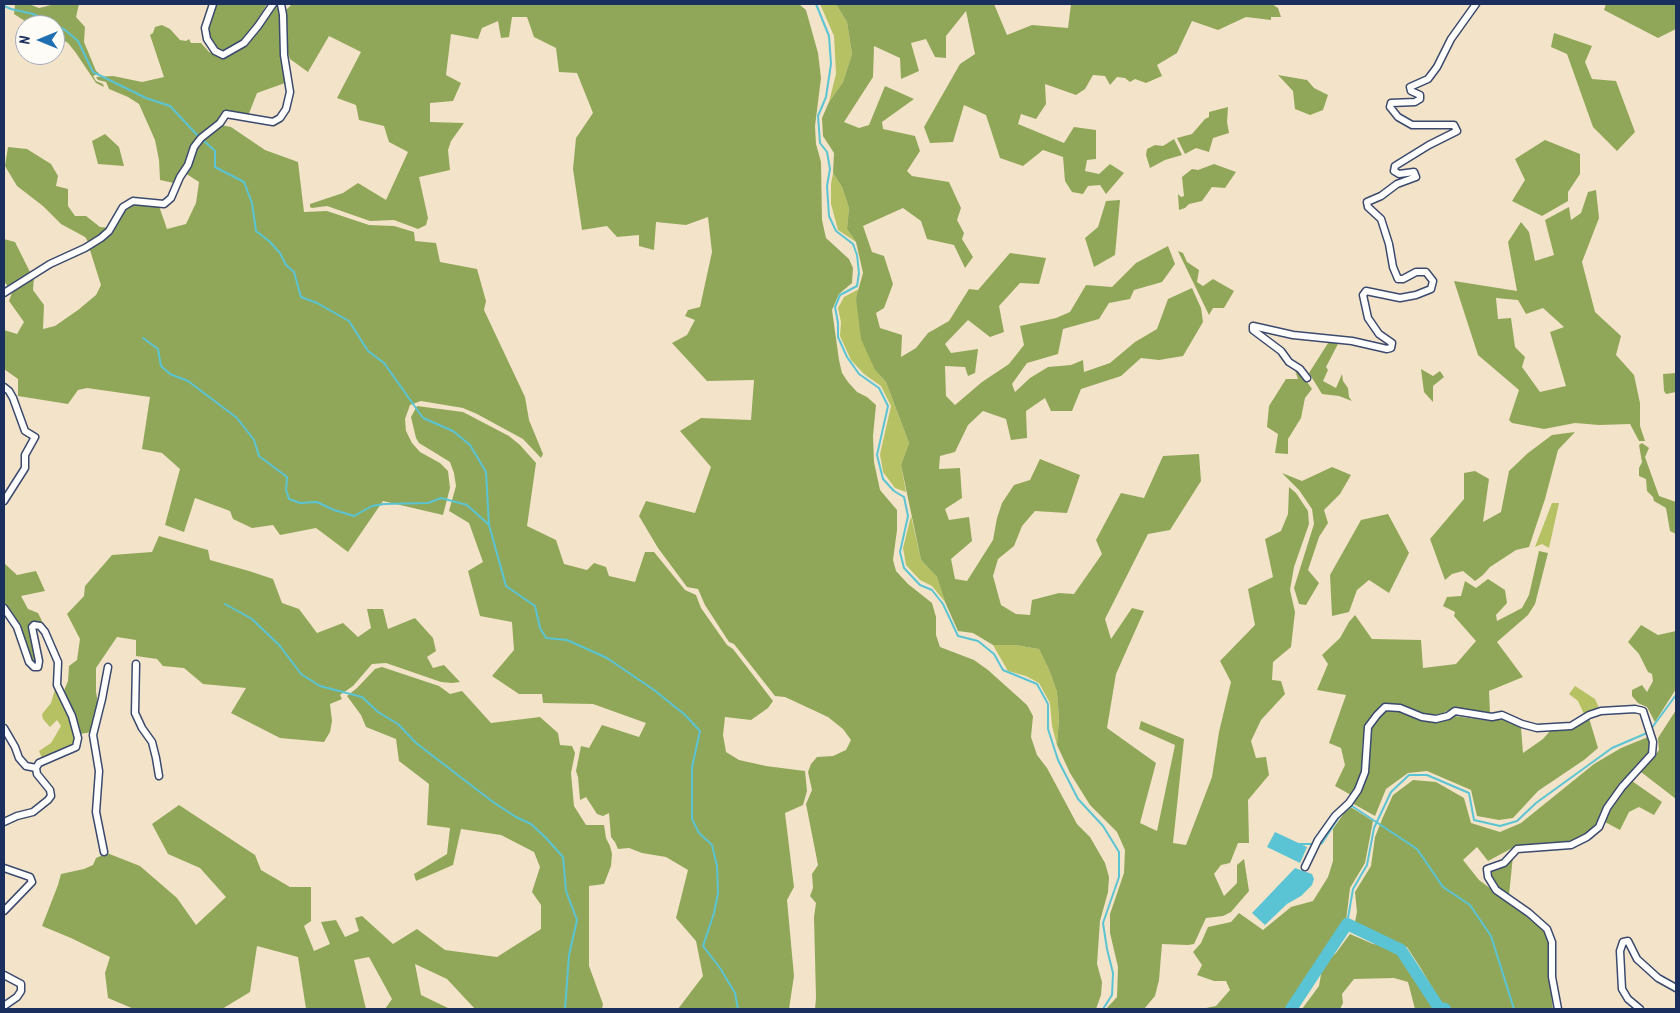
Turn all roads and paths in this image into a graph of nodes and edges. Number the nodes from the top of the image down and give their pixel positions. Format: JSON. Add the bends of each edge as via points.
{"nodes":[{"id":1,"x":213,"y":4,"type":"edge"},
{"id":2,"x":273,"y":4,"type":"edge"},
{"id":3,"x":281,"y":4,"type":"edge"},
{"id":4,"x":1476,"y":4,"type":"edge"},
{"id":5,"x":4,"y":293,"type":"edge"},
{"id":6,"x":1307,"y":378,"type":"dead end"},
{"id":7,"x":4,"y":387,"type":"edge"},
{"id":8,"x":4,"y":501,"type":"edge"},
{"id":9,"x":4,"y":608,"type":"edge"},
{"id":10,"x":136,"y":664,"type":"dead end"},
{"id":11,"x":108,"y":667,"type":"dead end"},
{"id":12,"x":4,"y":728,"type":"edge"},
{"id":13,"x":36,"y":768,"type":"junction"},
{"id":14,"x":158,"y":776,"type":"dead end"},
{"id":15,"x":4,"y":822,"type":"edge"},
{"id":16,"x":104,"y":852,"type":"dead end"},
{"id":17,"x":1305,"y":867,"type":"dead end"},
{"id":18,"x":4,"y":868,"type":"edge"},
{"id":19,"x":4,"y":911,"type":"edge"},
{"id":20,"x":4,"y":975,"type":"edge"},
{"id":21,"x":1676,"y":988,"type":"edge"},
{"id":22,"x":4,"y":1006,"type":"edge"},
{"id":23,"x":1558,"y":1009,"type":"edge"},
{"id":24,"x":1640,"y":1009,"type":"edge"}],
"edges":[{"from":1,"to":2,"type":"street","via":[[205,28],[215,51],[223,55],[244,43]]},
{"from":3,"to":5,"type":"street","via":[[290,92],[280,118],[273,122],[226,114],[194,147],[171,198],[164,204],[133,201],[123,207],[101,238],[50,264]]},
{"from":4,"to":6,"type":"street","via":[[1428,80],[1410,87],[1420,95],[1420,99],[1391,103],[1390,107],[1398,117],[1412,125],[1454,126],[1457,130],[1395,166],[1394,171],[1399,174],[1414,172],[1416,177],[1367,202],[1381,219],[1398,279],[1426,272],[1433,281],[1431,289],[1400,298],[1366,291],[1363,295],[1368,318],[1379,334],[1392,343],[1391,348],[1252,326]]},
{"from":7,"to":8,"type":"street","via":[[13,398],[25,431],[35,437],[25,455],[25,468]]},
{"from":9,"to":13,"type":"street","via":[[17,627],[29,662],[34,667],[38,667],[39,661],[32,627],[40,626],[45,632],[58,662],[57,685],[72,716],[78,738],[76,747],[39,763]]},
{"from":10,"to":14,"type":"street","via":[[135,713],[152,742]]},
{"from":11,"to":16,"type":"street","via":[[93,735],[99,771],[96,812]]},
{"from":12,"to":13,"type":"street","via":[[19,758],[26,766]]},
{"from":13,"to":15,"type":"street","via":[[51,796],[32,812]]},
{"from":17,"to":23,"type":"street","via":[[1318,840],[1358,790],[1365,772],[1368,727],[1385,707],[1436,719],[1455,712],[1492,718],[1502,715],[1537,728],[1571,726],[1589,714],[1601,711],[1635,709],[1643,712],[1653,742],[1652,754],[1622,787],[1607,808],[1599,827],[1572,845],[1517,849],[1504,863],[1487,869],[1496,890],[1547,929],[1552,942],[1552,977]]},
{"from":18,"to":19,"type":"street","via":[[30,877],[32,882]]},
{"from":20,"to":22,"type":"street","via":[[20,984],[21,991]]},
{"from":21,"to":24,"type":"street","via":[[1658,978],[1637,959],[1628,941],[1623,942],[1620,951],[1622,988],[1628,1000]]}]}
